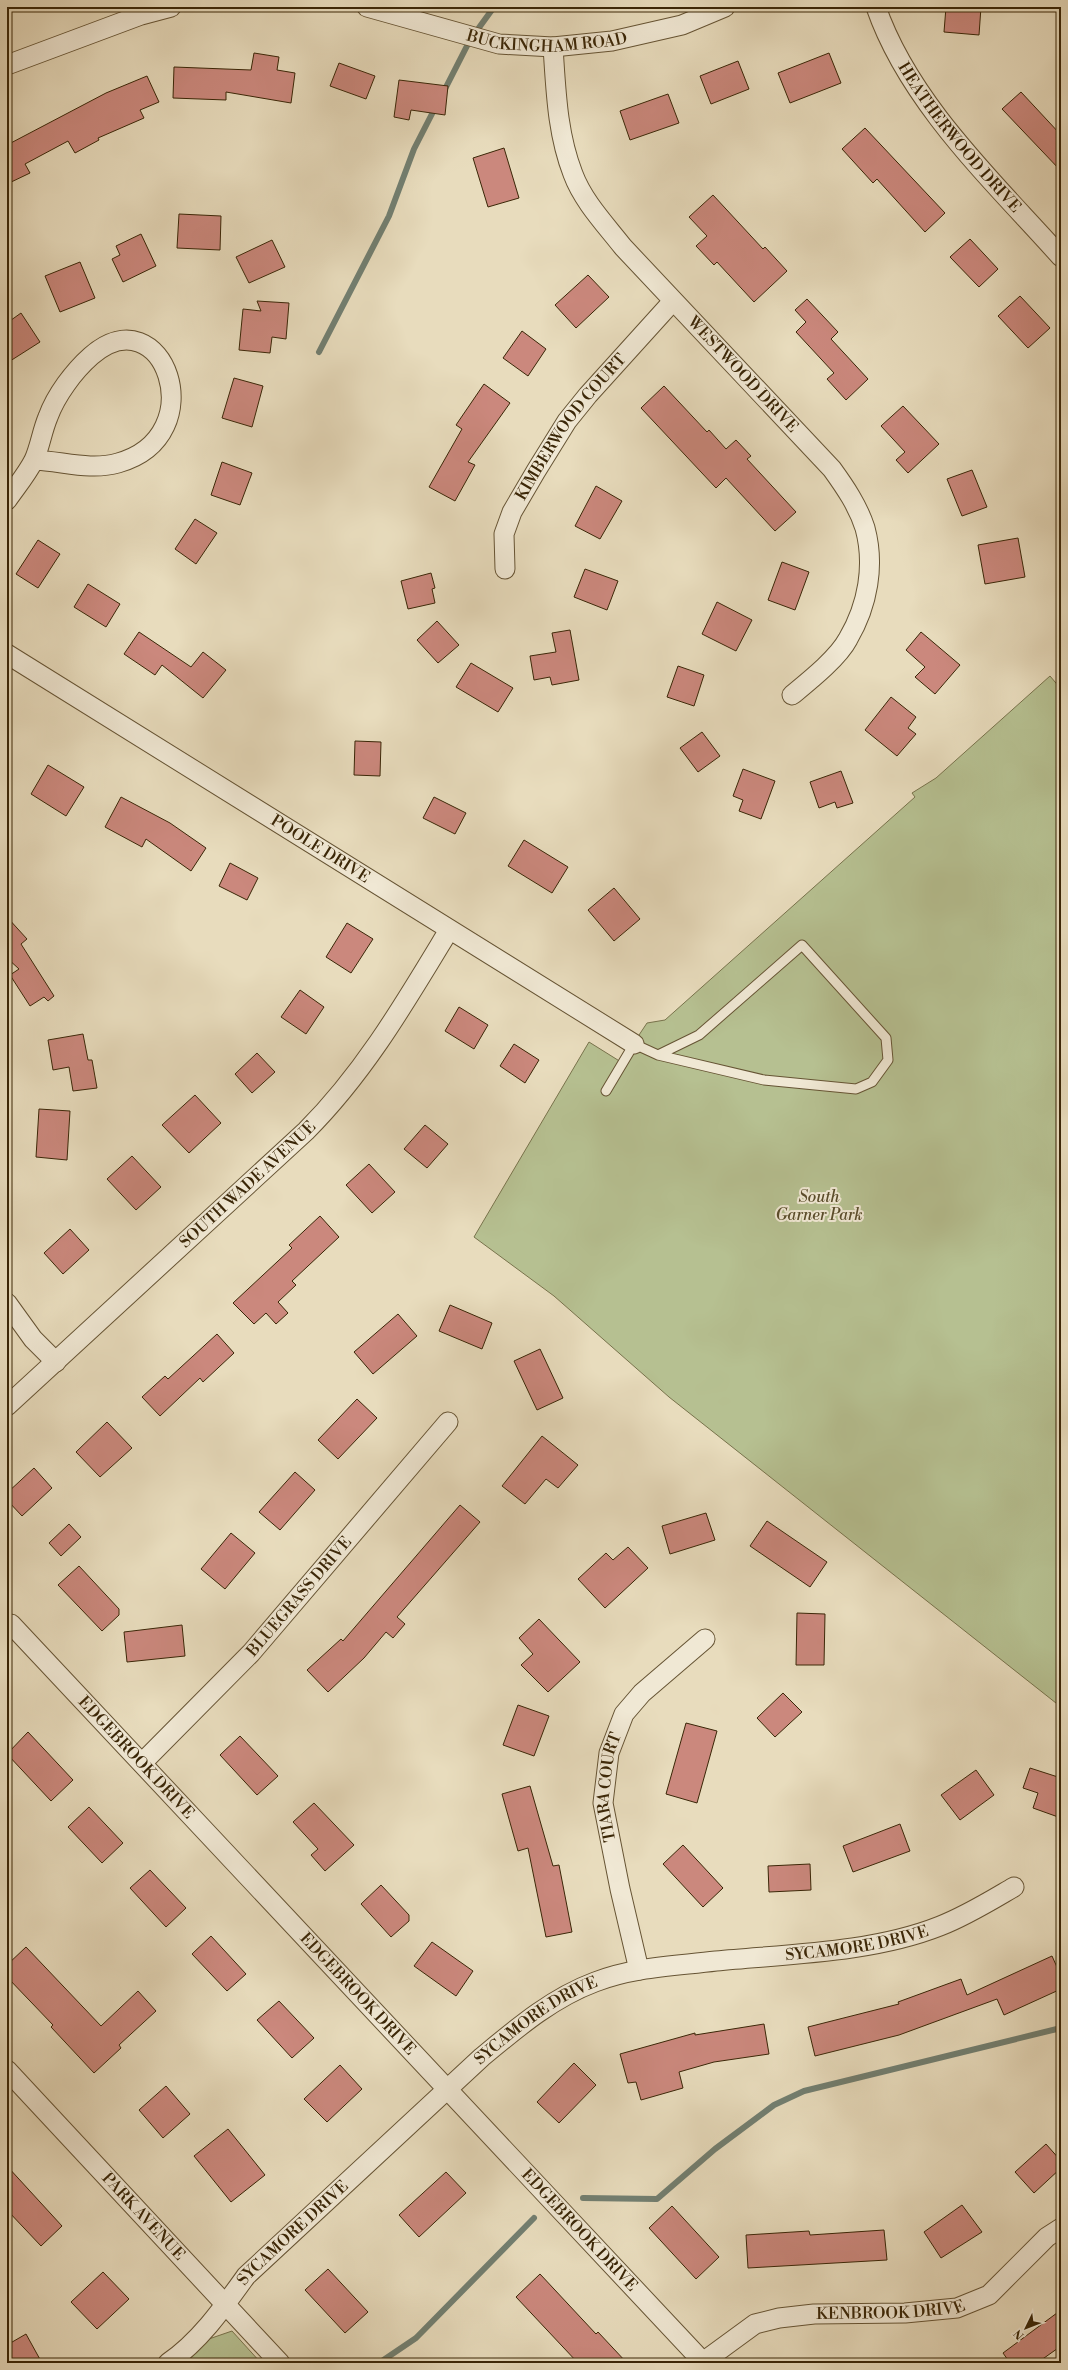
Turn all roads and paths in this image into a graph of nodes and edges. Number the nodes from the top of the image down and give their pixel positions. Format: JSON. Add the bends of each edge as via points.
{"nodes":[{"id":1,"x":171,"y":7,"type":"edge"},
{"id":2,"x":368,"y":7,"type":"edge"},
{"id":3,"x":725,"y":7,"type":"edge"},
{"id":4,"x":876,"y":7,"type":"edge"},
{"id":5,"x":553,"y":47,"type":"junction"},
{"id":6,"x":7,"y":65,"type":"edge"},
{"id":7,"x":1061,"y":257,"type":"edge"},
{"id":8,"x":673,"y":301,"type":"junction"},
{"id":9,"x":34,"y":460,"type":"junction"},
{"id":10,"x":7,"y":500,"type":"edge"},
{"id":11,"x":505,"y":569,"type":"dead end"},
{"id":12,"x":7,"y":654,"type":"edge"},
{"id":13,"x":792,"y":694,"type":"dead end"},
{"id":14,"x":449,"y":930,"type":"junction"},
{"id":15,"x":634,"y":1044,"type":"junction"},
{"id":16,"x":658,"y":1055,"type":"junction"},
{"id":17,"x":606,"y":1091,"type":"dead end"},
{"id":18,"x":7,"y":1303,"type":"edge"},
{"id":19,"x":56,"y":1362,"type":"junction"},
{"id":20,"x":7,"y":1406,"type":"edge"},
{"id":21,"x":448,"y":1422,"type":"dead end"},
{"id":22,"x":11,"y":1624,"type":"dead end"},
{"id":23,"x":705,"y":1639,"type":"dead end"},
{"id":24,"x":142,"y":1763,"type":"junction"},
{"id":25,"x":1014,"y":1887,"type":"dead end"},
{"id":26,"x":639,"y":1970,"type":"junction"},
{"id":27,"x":7,"y":2070,"type":"edge"},
{"id":28,"x":449,"y":2089,"type":"junction"},
{"id":29,"x":1061,"y":2228,"type":"edge"},
{"id":30,"x":226,"y":2304,"type":"junction"},
{"id":31,"x":704,"y":2362,"type":"edge"},
{"id":32,"x":168,"y":2363,"type":"edge"},
{"id":33,"x":280,"y":2363,"type":"edge"}],
"edges":[{"from":1,"to":6,"type":"street","via":[[127,20]]},
{"from":2,"to":5,"type":"street","name":"BUCKINGHAM ROAD","via":[[499,44]]},
{"from":3,"to":5,"type":"street","name":"BUCKINGHAM ROAD","via":[[674,26],[612,41]]},
{"from":4,"to":7,"type":"street","name":"HEATHERWOOD DRIVE","via":[[886,35],[929,108]]},
{"from":5,"to":8,"type":"street","name":"WESTWOOD DRIVE","via":[[561,137],[573,175],[600,218],[623,247]]},
{"from":8,"to":11,"type":"street","name":"KIMBERWOOD COURT","via":[[567,421],[512,512],[504,534]]},
{"from":8,"to":13,"type":"street","name":"WESTWOOD DRIVE","via":[[832,469],[851,496],[864,527],[870,555],[869,584],[861,612],[848,640],[812,679]]},
{"from":9,"to":9,"type":"street","via":[[48,416],[58,397],[91,356],[102,347],[125,340],[139,343],[154,351],[163,361],[172,388],[165,426],[155,441],[136,456],[97,467]]},
{"from":9,"to":10,"type":"street"},
{"from":12,"to":14,"type":"street","name":"POOLE DRIVE"},
{"from":14,"to":15,"type":"street","name":"POOLE DRIVE"},
{"from":14,"to":19,"type":"street","name":"SOUTH WADE AVENUE","via":[[398,1013],[335,1102]]},
{"from":15,"to":16,"type":"lane"},
{"from":15,"to":17,"type":"lane"},
{"from":16,"to":16,"type":"lane","via":[[764,1080],[856,1089],[872,1082],[888,1060],[886,1038],[802,945],[700,1035]]},
{"from":18,"to":19,"type":"street","via":[[33,1338]]},
{"from":19,"to":20,"type":"street","name":"SOUTH WADE AVENUE"},
{"from":21,"to":24,"type":"street","name":"BLUEGRASS DRIVE","via":[[251,1653]]},
{"from":22,"to":24,"type":"street","name":"EDGEBROOK DRIVE"},
{"from":23,"to":26,"type":"street","name":"TIARA COURT","via":[[642,1693],[624,1714],[609,1753],[603,1803]]},
{"from":24,"to":28,"type":"street","name":"EDGEBROOK DRIVE"},
{"from":25,"to":26,"type":"street","name":"SYCAMORE DRIVE","via":[[978,1909],[939,1926],[894,1939],[848,1947]]},
{"from":26,"to":28,"type":"street","name":"SYCAMORE DRIVE","via":[[595,1981],[551,2004],[521,2024]]},
{"from":27,"to":30,"type":"street","name":"PARK AVENUE"},
{"from":28,"to":30,"type":"street","name":"SYCAMORE DRIVE","via":[[246,2276]]},
{"from":28,"to":31,"type":"street","name":"EDGEBROOK DRIVE"},
{"from":29,"to":31,"type":"street","name":"KENBROOK DRIVE","via":[[1047,2237],[989,2295],[957,2308],[905,2313],[814,2314],[779,2318],[755,2324]]},
{"from":30,"to":32,"type":"street","name":"SYCAMORE DRIVE","via":[[186,2350]]},
{"from":30,"to":33,"type":"street","name":"PARK AVENUE"}]}
